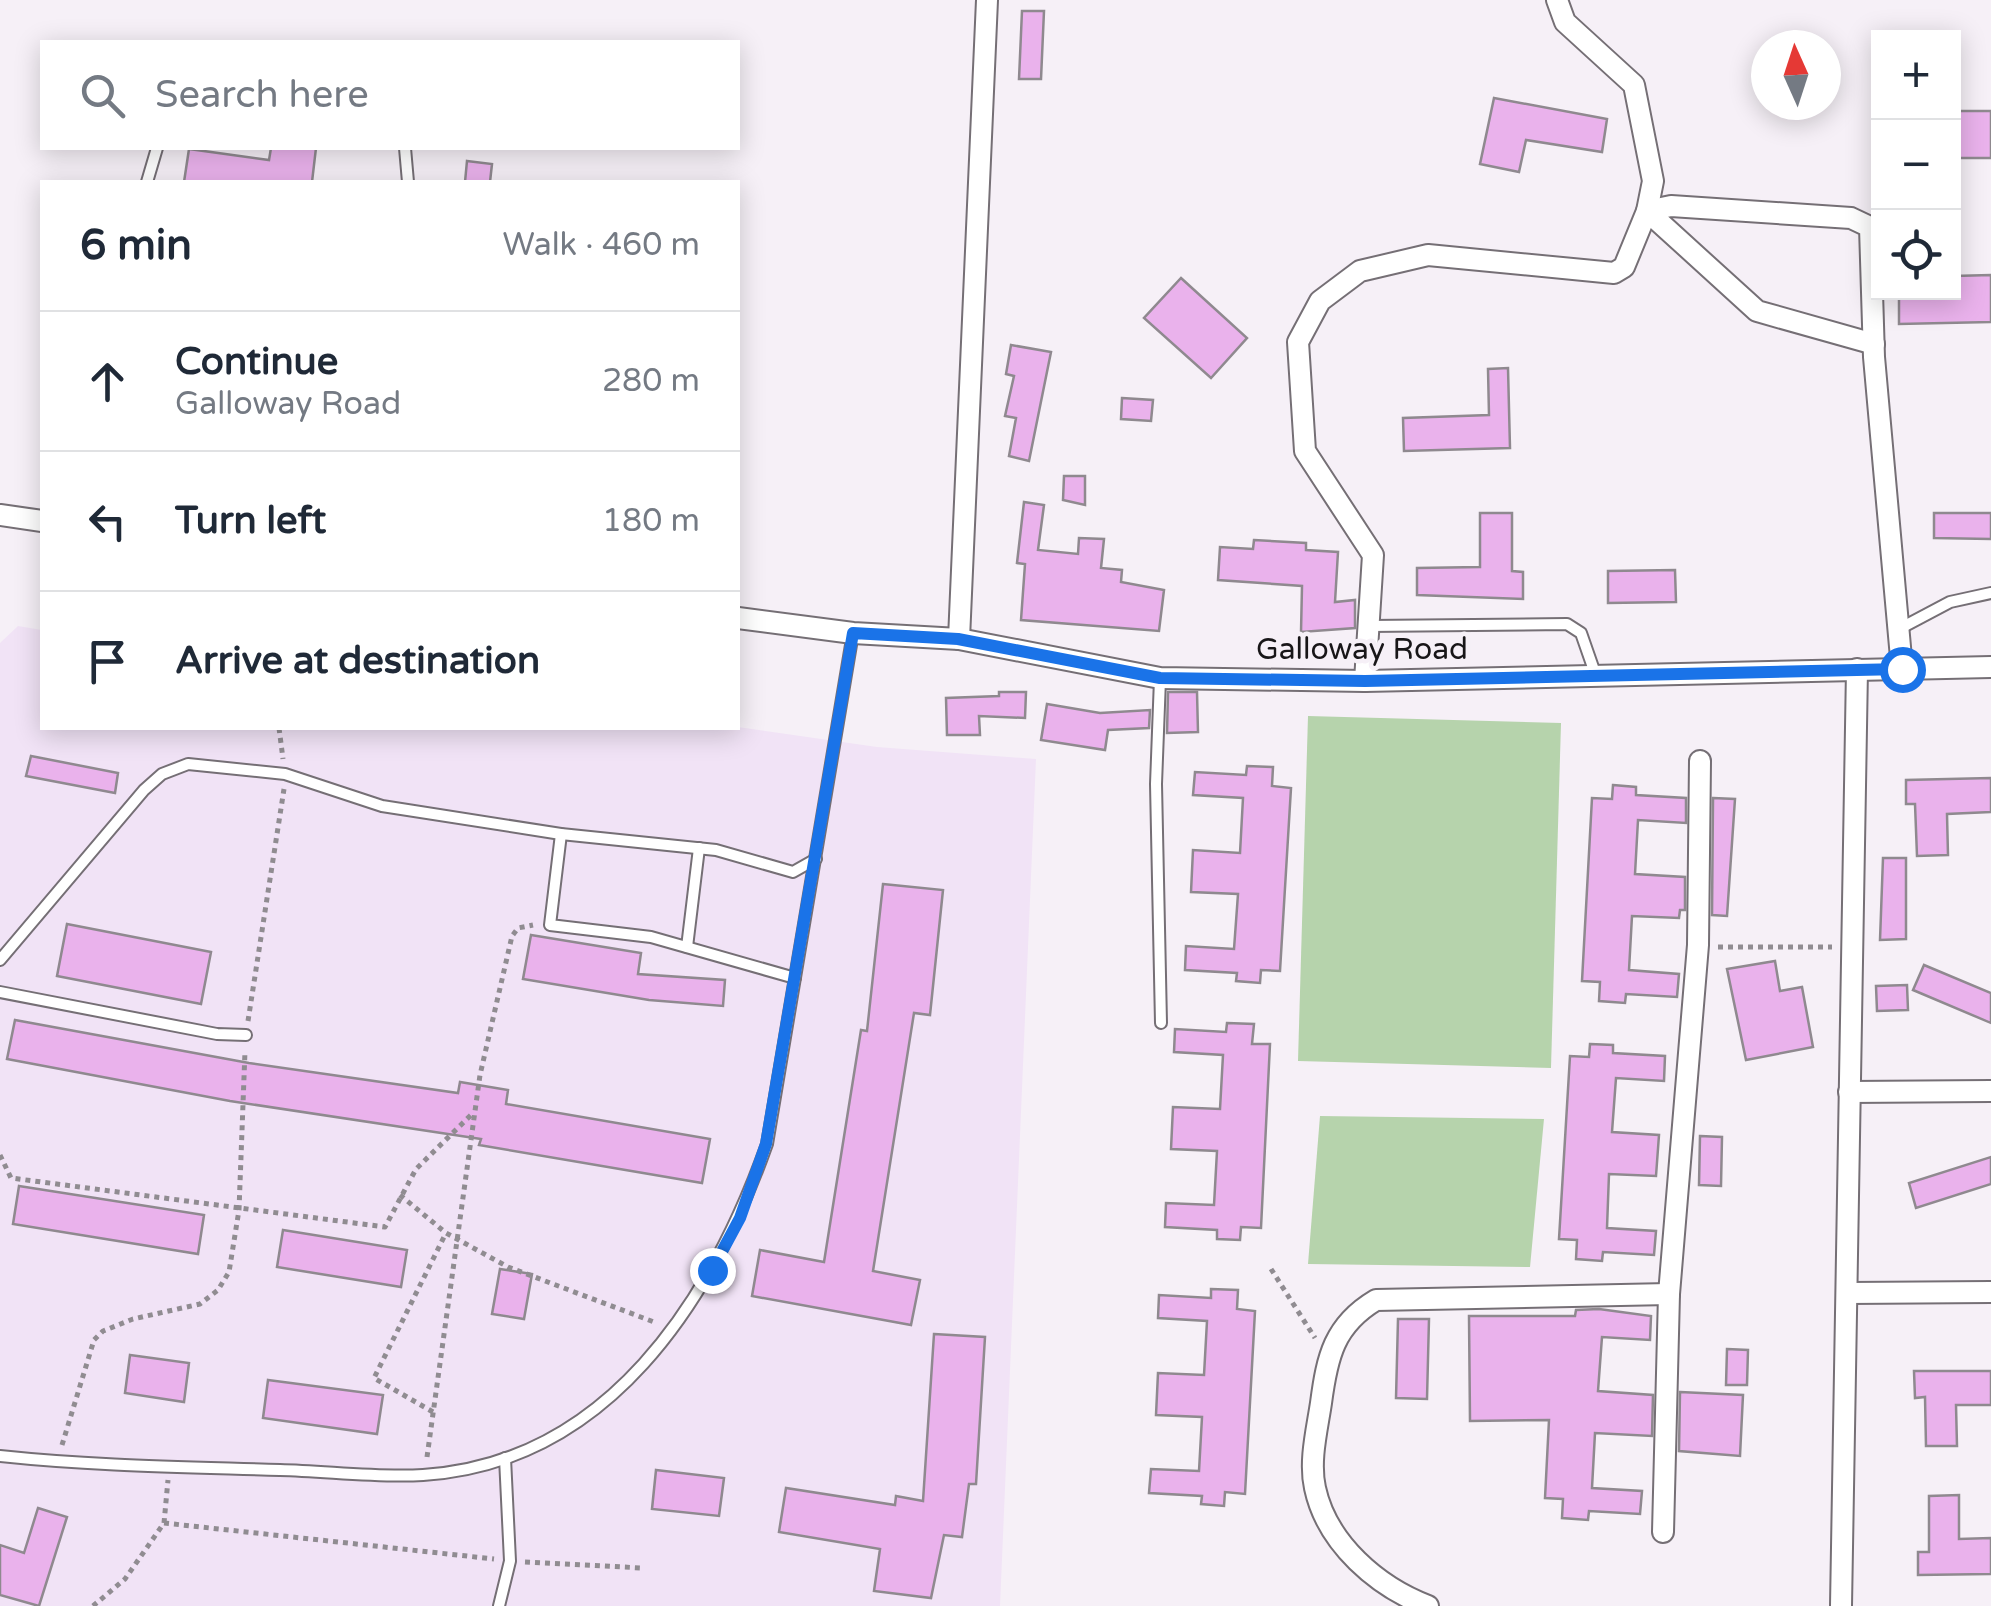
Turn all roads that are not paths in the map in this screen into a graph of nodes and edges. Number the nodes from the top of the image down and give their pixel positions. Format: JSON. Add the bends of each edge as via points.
{"nodes":[{"id":1,"x":986,"y":0,"type":"edge"},
{"id":2,"x":1557,"y":0,"type":"edge"},
{"id":3,"x":156,"y":150,"type":"edge"},
{"id":4,"x":405,"y":150,"type":"edge"},
{"id":5,"x":148,"y":180,"type":"edge"},
{"id":6,"x":408,"y":180,"type":"edge"},
{"id":7,"x":1648,"y":211,"type":"junction"},
{"id":8,"x":1874,"y":344,"type":"junction"},
{"id":9,"x":0,"y":515,"type":"edge"},
{"id":10,"x":40,"y":521,"type":"edge"},
{"id":11,"x":1991,"y":593,"type":"edge"},
{"id":12,"x":740,"y":618,"type":"edge"},
{"id":13,"x":1368,"y":626,"type":"junction"},
{"id":14,"x":1898,"y":630,"type":"junction"},
{"id":15,"x":853,"y":633,"type":"junction"},
{"id":16,"x":958,"y":639,"type":"junction"},
{"id":17,"x":1991,"y":667,"type":"edge"},
{"id":18,"x":1857,"y":669,"type":"junction"},
{"id":19,"x":1902,"y":669,"type":"junction"},
{"id":20,"x":1596,"y":676,"type":"junction"},
{"id":21,"x":1160,"y":678,"type":"junction"},
{"id":22,"x":1365,"y":681,"type":"junction"},
{"id":23,"x":1700,"y":761,"type":"dead end"},
{"id":24,"x":561,"y":834,"type":"junction"},
{"id":25,"x":699,"y":848,"type":"junction"},
{"id":26,"x":816,"y":859,"type":"junction"},
{"id":27,"x":687,"y":946,"type":"junction"},
{"id":28,"x":0,"y":960,"type":"edge"},
{"id":29,"x":795,"y":978,"type":"junction"},
{"id":30,"x":0,"y":992,"type":"edge"},
{"id":31,"x":1160,"y":1023,"type":"dead end"},
{"id":32,"x":246,"y":1035,"type":"road end"},
{"id":33,"x":1991,"y":1091,"type":"edge"},
{"id":34,"x":1850,"y":1092,"type":"junction"},
{"id":35,"x":1991,"y":1292,"type":"edge"},
{"id":36,"x":1848,"y":1293,"type":"junction"},
{"id":37,"x":1669,"y":1294,"type":"junction"},
{"id":38,"x":0,"y":1456,"type":"edge"},
{"id":39,"x":504,"y":1458,"type":"junction"},
{"id":40,"x":1663,"y":1532,"type":"dead end"},
{"id":41,"x":499,"y":1606,"type":"edge"},
{"id":42,"x":1428,"y":1606,"type":"edge"},
{"id":43,"x":1842,"y":1606,"type":"edge"}],
"edges":[{"from":1,"to":16,"type":"street"},
{"from":2,"to":7,"type":"street","via":[[1565,22],[1634,85],[1653,181]]},
{"from":3,"to":5,"type":"lane"},
{"from":4,"to":6,"type":"lane"},
{"from":7,"to":8,"type":"street","via":[[1757,312]]},
{"from":7,"to":8,"type":"street","via":[[1672,206],[1865,222],[1871,234]]},
{"from":7,"to":13,"type":"street","via":[[1624,266],[1614,273],[1428,255],[1360,272],[1320,301],[1298,342],[1305,452],[1373,555]]},
{"from":8,"to":14,"type":"street"},
{"from":9,"to":10,"type":"street"},
{"from":11,"to":14,"type":"lane","via":[[1950,602]]},
{"from":12,"to":15,"type":"street","name":"Galloway Road"},
{"from":13,"to":20,"type":"lane","via":[[1567,624],[1582,632]]},
{"from":13,"to":22,"type":"street"},
{"from":14,"to":19,"type":"street"},
{"from":15,"to":16,"type":"street","name":"Galloway Road"},
{"from":15,"to":26,"type":"lane"},
{"from":16,"to":21,"type":"street","name":"Galloway Road"},
{"from":17,"to":19,"type":"street","name":"Galloway Road"},
{"from":18,"to":19,"type":"street","name":"Galloway Road"},
{"from":18,"to":20,"type":"street","name":"Galloway Road"},
{"from":18,"to":34,"type":"street"},
{"from":20,"to":22,"type":"street","name":"Galloway Road"},
{"from":21,"to":22,"type":"street","name":"Galloway Road"},
{"from":21,"to":31,"type":"lane"},
{"from":23,"to":37,"type":"street","via":[[1698,944]]},
{"from":24,"to":25,"type":"lane"},
{"from":24,"to":27,"type":"lane","via":[[550,926],[628,932]]},
{"from":24,"to":28,"type":"lane","via":[[382,806],[285,774],[188,764],[162,774]]},
{"from":25,"to":26,"type":"lane","via":[[793,872]]},
{"from":25,"to":27,"type":"lane"},
{"from":26,"to":29,"type":"lane"},
{"from":27,"to":29,"type":"lane"},
{"from":29,"to":39,"type":"lane","via":[[766,1144],[740,1218],[676,1330],[590,1411],[543,1443]]},
{"from":30,"to":32,"type":"lane"},
{"from":33,"to":34,"type":"street"},
{"from":34,"to":36,"type":"street"},
{"from":35,"to":36,"type":"street"},
{"from":36,"to":43,"type":"street"},
{"from":37,"to":40,"type":"street"},
{"from":37,"to":42,"type":"street","via":[[1376,1300],[1339,1330],[1327,1357],[1314,1453],[1322,1510],[1346,1549],[1394,1592]]},
{"from":38,"to":39,"type":"lane","via":[[424,1475]]},
{"from":39,"to":41,"type":"lane","via":[[510,1561]]}]}
